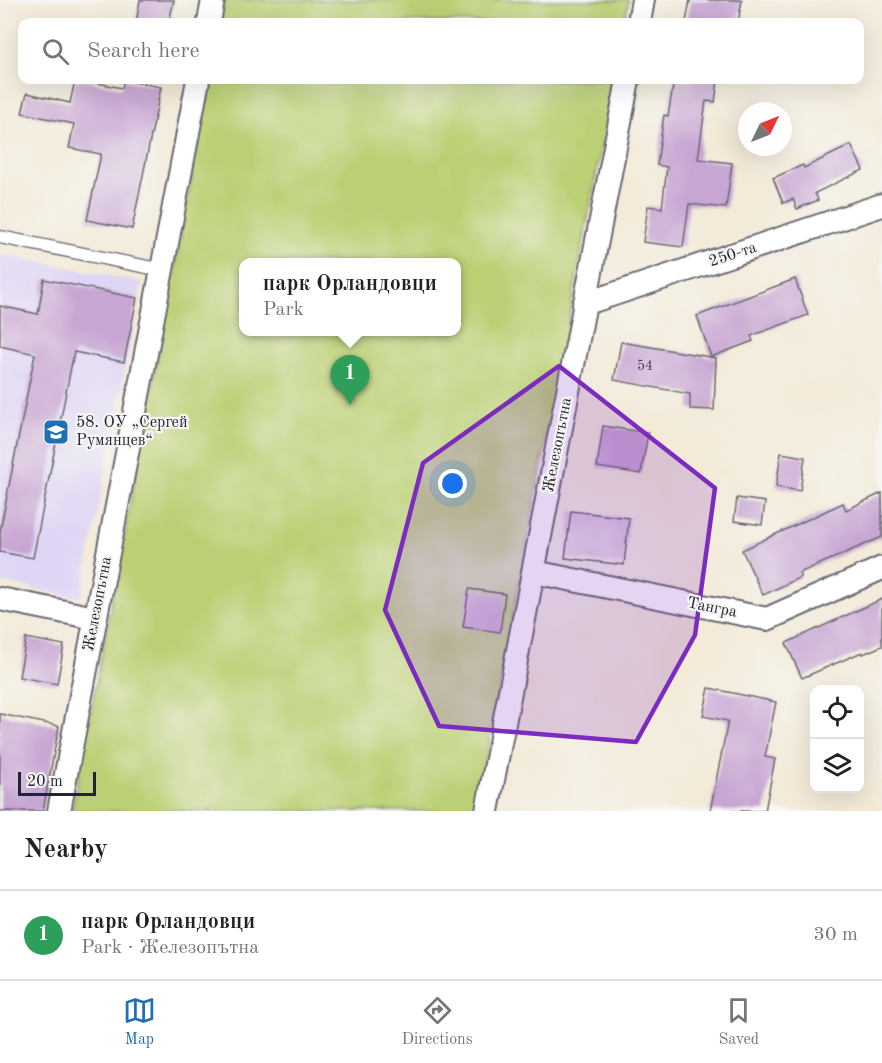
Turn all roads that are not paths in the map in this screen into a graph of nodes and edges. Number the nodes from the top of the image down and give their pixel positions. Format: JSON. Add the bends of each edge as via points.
{"nodes":[{"id":1,"x":213,"y":0,"type":"edge"},
{"id":2,"x":643,"y":0,"type":"edge"},
{"id":3,"x":210,"y":18,"type":"edge"},
{"id":4,"x":640,"y":18,"type":"edge"},
{"id":5,"x":197,"y":84,"type":"edge"},
{"id":6,"x":627,"y":84,"type":"edge"},
{"id":7,"x":882,"y":205,"type":"edge"},
{"id":8,"x":0,"y":237,"type":"edge"},
{"id":9,"x":162,"y":270,"type":"junction"},
{"id":10,"x":584,"y":304,"type":"junction"},
{"id":11,"x":882,"y":568,"type":"edge"},
{"id":12,"x":534,"y":572,"type":"junction"},
{"id":13,"x":0,"y":599,"type":"edge"},
{"id":14,"x":95,"y":618,"type":"junction"},
{"id":15,"x":59,"y":811,"type":"edge"},
{"id":16,"x":487,"y":811,"type":"edge"}],
"edges":[{"from":1,"to":3,"type":"street"},
{"from":2,"to":4,"type":"street"},
{"from":5,"to":9,"type":"street","name":"Железопътна"},
{"from":6,"to":10,"type":"street","name":"Железопътна"},
{"from":7,"to":10,"type":"street","name":"250-та"},
{"from":8,"to":9,"type":"lane"},
{"from":9,"to":14,"type":"street","name":"Железопътна"},
{"from":10,"to":12,"type":"street","name":"Железопътна"},
{"from":11,"to":12,"type":"street","name":"Тангра","via":[[767,619]]},
{"from":12,"to":16,"type":"street","name":"Железопътна"},
{"from":13,"to":14,"type":"street"},
{"from":14,"to":15,"type":"street","name":"Железопътна"}]}
